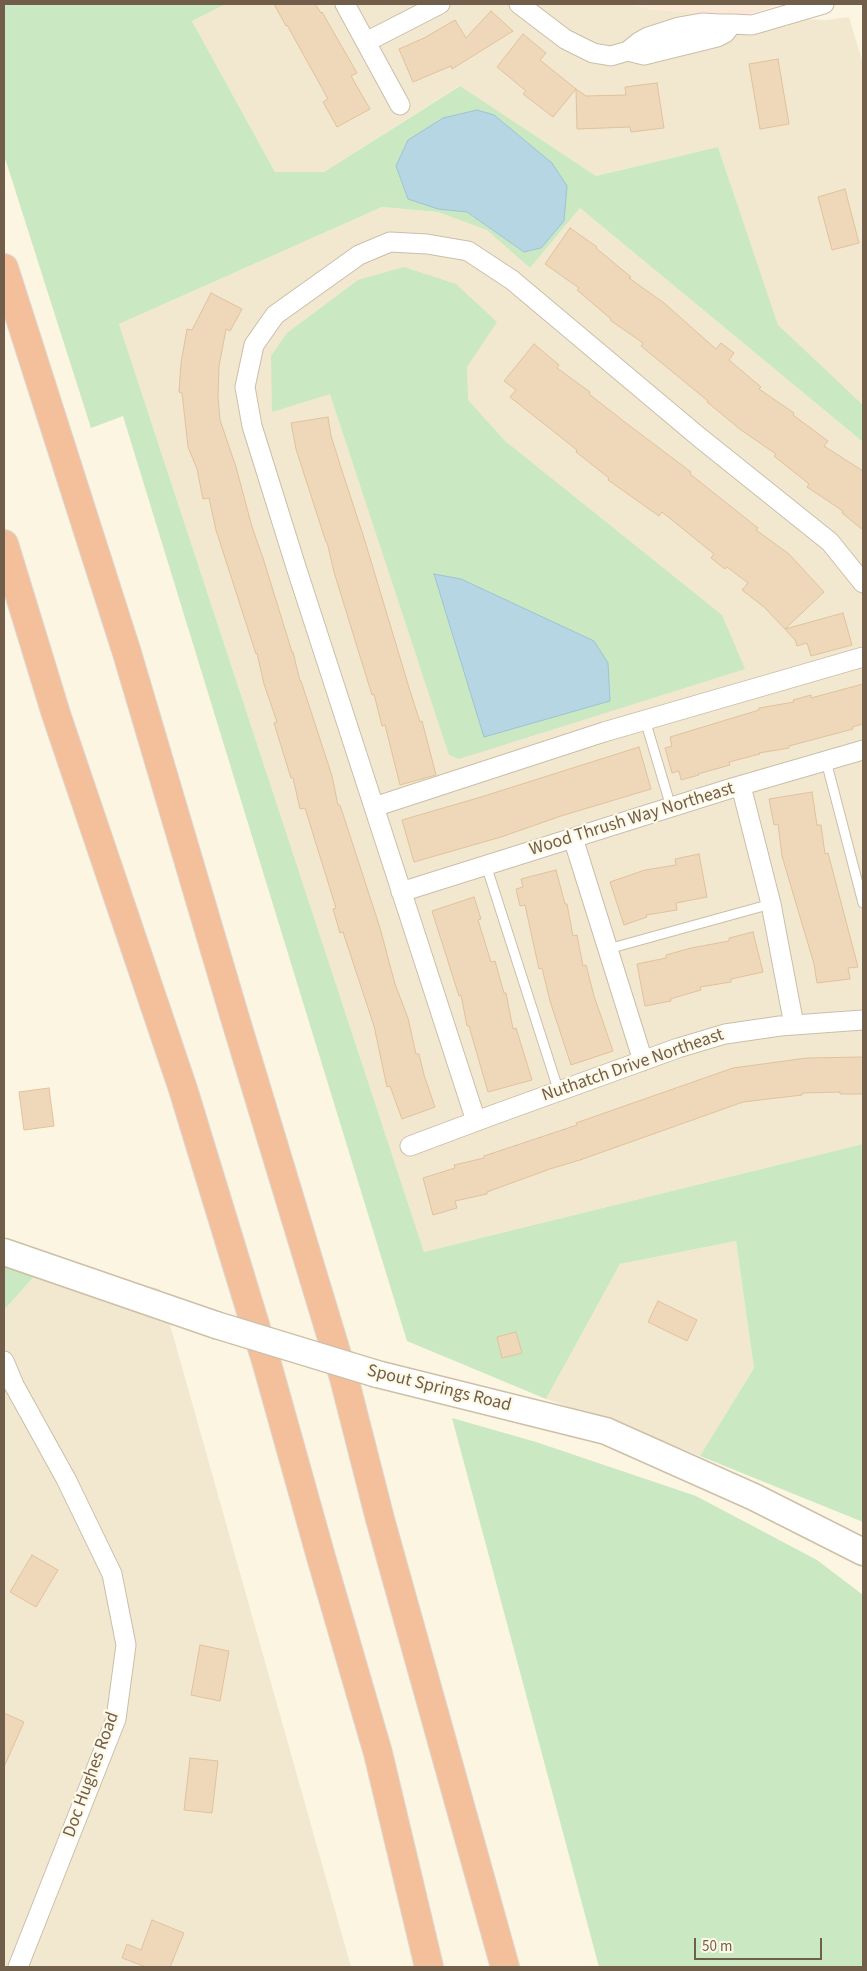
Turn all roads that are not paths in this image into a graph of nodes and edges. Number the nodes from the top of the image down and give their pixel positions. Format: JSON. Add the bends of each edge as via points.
{"nodes":[{"id":1,"x":345,"y":4,"type":"edge"},
{"id":2,"x":440,"y":4,"type":"edge"},
{"id":3,"x":519,"y":4,"type":"edge"},
{"id":4,"x":824,"y":4,"type":"edge"},
{"id":5,"x":786,"y":9,"type":"edge"},
{"id":6,"x":366,"y":42,"type":"junction"},
{"id":7,"x":400,"y":105,"type":"dead end"},
{"id":8,"x":4,"y":268,"type":"edge"},
{"id":9,"x":4,"y":544,"type":"edge"},
{"id":10,"x":863,"y":583,"type":"edge"},
{"id":11,"x":863,"y":657,"type":"edge"},
{"id":12,"x":645,"y":720,"type":"junction"},
{"id":13,"x":863,"y":750,"type":"edge"},
{"id":14,"x":826,"y":761,"type":"junction"},
{"id":15,"x":741,"y":786,"type":"junction"},
{"id":16,"x":374,"y":807,"type":"junction"},
{"id":17,"x":671,"y":807,"type":"junction"},
{"id":18,"x":573,"y":838,"type":"junction"},
{"id":19,"x":486,"y":865,"type":"junction"},
{"id":20,"x":401,"y":892,"type":"junction"},
{"id":21,"x":771,"y":904,"type":"junction"},
{"id":22,"x":863,"y":904,"type":"edge"},
{"id":23,"x":608,"y":949,"type":"junction"},
{"id":24,"x":863,"y":1020,"type":"edge"},
{"id":25,"x":794,"y":1025,"type":"junction"},
{"id":26,"x":643,"y":1061,"type":"junction"},
{"id":27,"x":560,"y":1092,"type":"junction"},
{"id":28,"x":476,"y":1121,"type":"junction"},
{"id":29,"x":410,"y":1146,"type":"dead end"},
{"id":30,"x":4,"y":1252,"type":"edge"},
{"id":31,"x":4,"y":1361,"type":"edge"},
{"id":32,"x":863,"y":1552,"type":"edge"},
{"id":33,"x":18,"y":1967,"type":"edge"},
{"id":34,"x":429,"y":1967,"type":"edge"},
{"id":35,"x":505,"y":1967,"type":"edge"}],
"edges":[{"from":1,"to":6,"type":"street"},
{"from":2,"to":6,"type":"street"},
{"from":3,"to":5,"type":"street","via":[[565,39],[593,53],[611,56],[628,51],[648,37],[679,27],[702,23],[752,25]]},
{"from":4,"to":5,"type":"street"},
{"from":6,"to":7,"type":"street"},
{"from":8,"to":35,"type":"highway","via":[[127,653],[344,1378]]},
{"from":9,"to":34,"type":"highway","via":[[56,714],[183,1089],[267,1364],[378,1753]]},
{"from":10,"to":16,"type":"street","via":[[830,542],[505,275],[468,251],[427,244],[390,242],[359,255],[275,315],[254,345],[246,387],[252,426]]},
{"from":11,"to":12,"type":"street"},
{"from":12,"to":16,"type":"street"},
{"from":12,"to":17,"type":"lane"},
{"from":13,"to":14,"type":"street","name":"Wood Thrush Way Northeast"},
{"from":14,"to":15,"type":"street","name":"Wood Thrush Way Northeast"},
{"from":14,"to":22,"type":"lane"},
{"from":15,"to":17,"type":"street","name":"Wood Thrush Way Northeast"},
{"from":15,"to":21,"type":"street"},
{"from":16,"to":20,"type":"street"},
{"from":17,"to":18,"type":"street","name":"Wood Thrush Way Northeast"},
{"from":18,"to":19,"type":"street","name":"Wood Thrush Way Northeast"},
{"from":18,"to":23,"type":"street"},
{"from":19,"to":20,"type":"street","name":"Wood Thrush Way Northeast"},
{"from":19,"to":27,"type":"lane"},
{"from":20,"to":28,"type":"street"},
{"from":21,"to":23,"type":"lane"},
{"from":21,"to":25,"type":"street"},
{"from":23,"to":26,"type":"street"},
{"from":24,"to":25,"type":"street","name":"Nuthatch Drive Northeast"},
{"from":25,"to":26,"type":"street","name":"Nuthatch Drive Northeast","via":[[725,1034]]},
{"from":26,"to":27,"type":"street","name":"Nuthatch Drive Northeast"},
{"from":27,"to":28,"type":"street","name":"Nuthatch Drive Northeast"},
{"from":28,"to":29,"type":"street","name":"Nuthatch Drive Northeast"},
{"from":30,"to":32,"type":"street","name":"Spout Springs Road","bridge":true,"via":[[216,1325],[377,1374],[606,1431],[754,1497]]},
{"from":31,"to":33,"type":"street","name":"Doc Hughes Road","via":[[112,1574],[126,1645],[116,1719]]}]}
